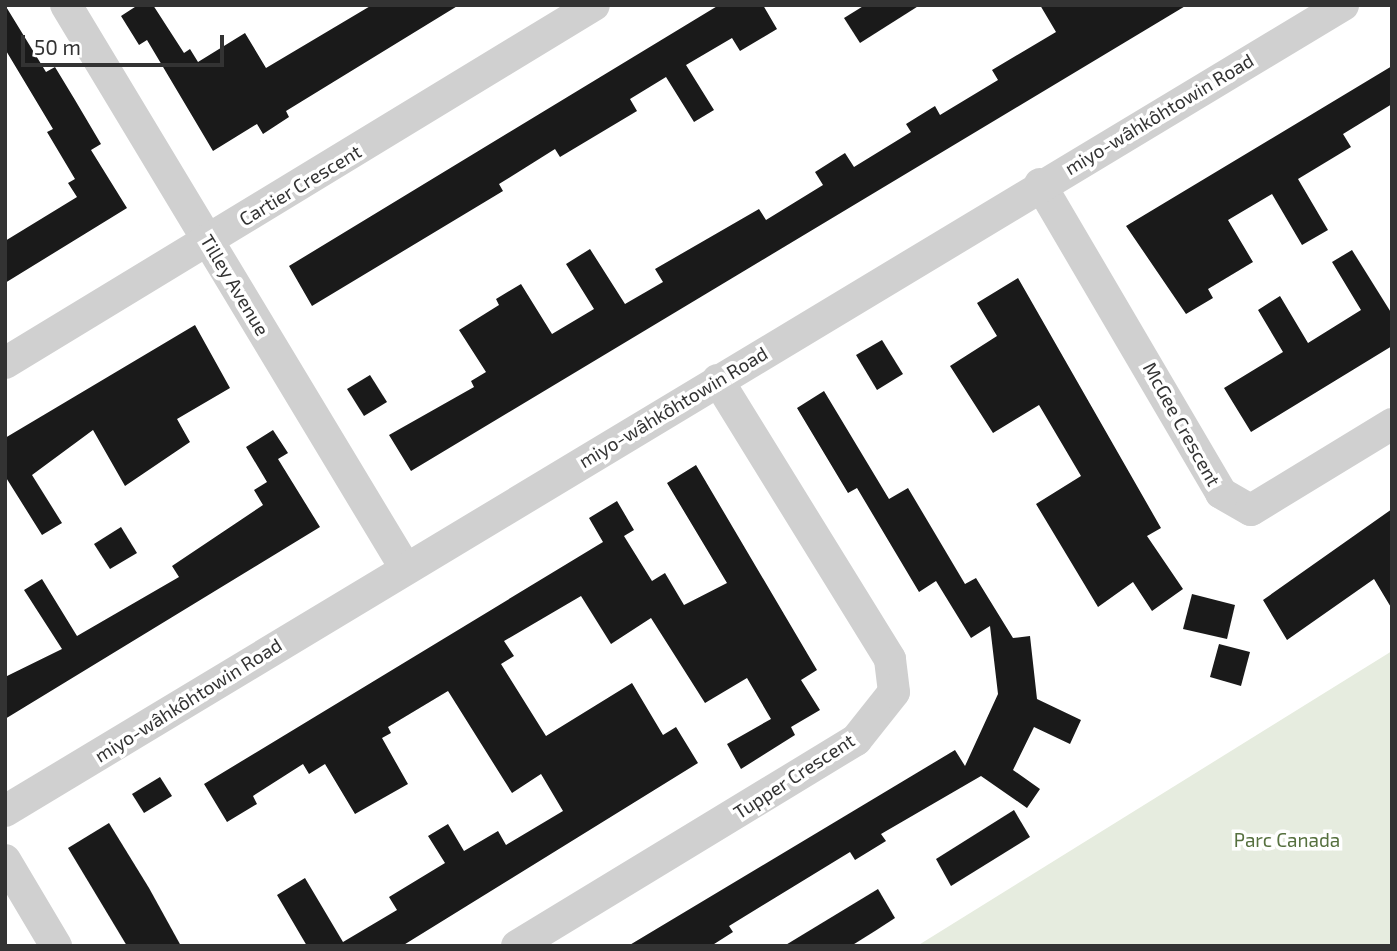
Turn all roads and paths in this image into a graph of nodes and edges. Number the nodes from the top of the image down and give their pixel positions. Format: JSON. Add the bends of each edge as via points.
{"nodes":[{"id":1,"x":66,"y":5,"type":"edge"},
{"id":2,"x":594,"y":5,"type":"edge"},
{"id":3,"x":1343,"y":5,"type":"edge"},
{"id":4,"x":1040,"y":184,"type":"junction"},
{"id":5,"x":208,"y":240,"type":"junction"},
{"id":6,"x":5,"y":363,"type":"edge"},
{"id":7,"x":718,"y":380,"type":"junction"},
{"id":8,"x":1392,"y":424,"type":"edge"},
{"id":9,"x":404,"y":566,"type":"junction"},
{"id":10,"x":5,"y":811,"type":"edge"},
{"id":11,"x":5,"y":860,"type":"edge"},
{"id":12,"x":56,"y":946,"type":"edge"},
{"id":13,"x":517,"y":946,"type":"edge"}],
"edges":[{"from":1,"to":5,"type":"street","name":"Tilley Avenue"},
{"from":2,"to":5,"type":"street","name":"Cartier Crescent"},
{"from":3,"to":4,"type":"street","name":"miyo-wâhkôhtowin Road"},
{"from":4,"to":7,"type":"street","name":"miyo-wâhkôhtowin Road"},
{"from":4,"to":8,"type":"street","name":"McGee Crescent","via":[[1221,493],[1251,510]]},
{"from":5,"to":6,"type":"street","name":"Cartier Crescent"},
{"from":5,"to":9,"type":"street","name":"Tilley Avenue"},
{"from":7,"to":9,"type":"street","name":"miyo-wâhkôhtowin Road"},
{"from":7,"to":13,"type":"street","name":"Tupper Crescent","via":[[890,659],[894,692],[856,740]]},
{"from":9,"to":10,"type":"street","name":"miyo-wâhkôhtowin Road"},
{"from":11,"to":12,"type":"street"}]}
